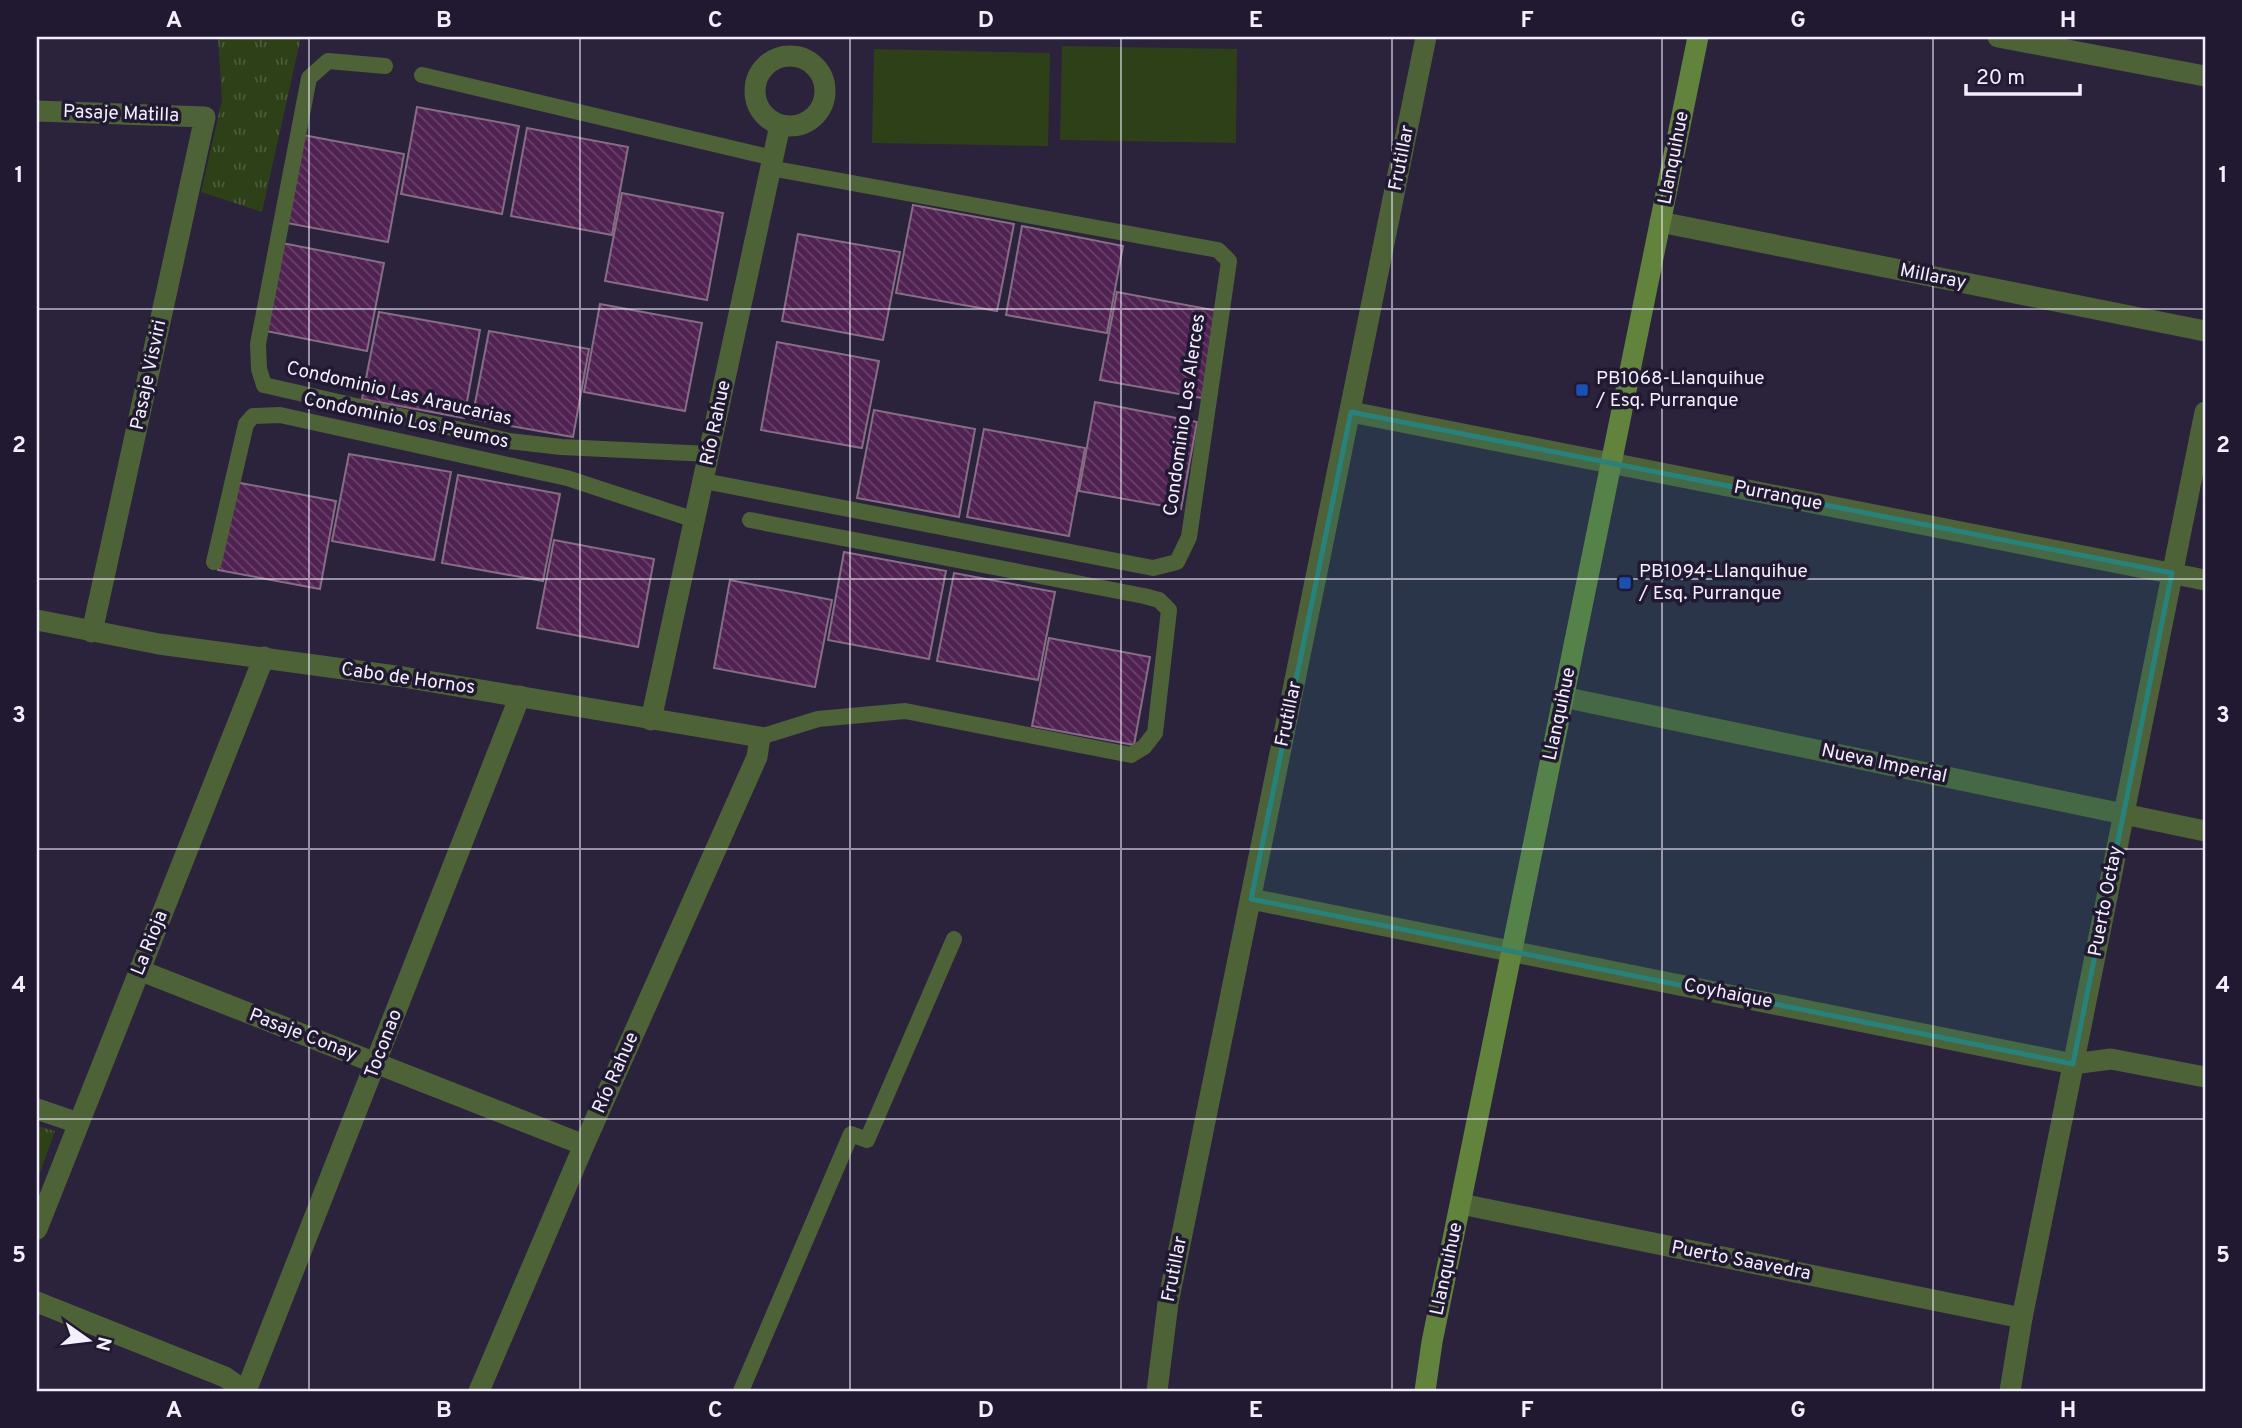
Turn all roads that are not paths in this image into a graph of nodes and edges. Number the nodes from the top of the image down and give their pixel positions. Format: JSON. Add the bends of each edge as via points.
{"nodes":[{"id":1,"x":1426,"y":37,"type":"edge"},
{"id":2,"x":1698,"y":37,"type":"edge"},
{"id":3,"x":1998,"y":37,"type":"edge"},
{"id":4,"x":385,"y":66,"type":"dead end"},
{"id":5,"x":422,"y":75,"type":"dead end"},
{"id":6,"x":2205,"y":76,"type":"edge"},
{"id":7,"x":37,"y":111,"type":"edge"},
{"id":8,"x":205,"y":117,"type":"joint"},
{"id":9,"x":780,"y":125,"type":"dead end"},
{"id":10,"x":771,"y":163,"type":"junction"},
{"id":11,"x":1660,"y":222,"type":"junction"},
{"id":12,"x":2205,"y":331,"type":"edge"},
{"id":13,"x":1351,"y":412,"type":"junction"},
{"id":14,"x":2205,"y":412,"type":"edge"},
{"id":15,"x":710,"y":454,"type":"junction"},
{"id":16,"x":1611,"y":463,"type":"junction"},
{"id":17,"x":704,"y":481,"type":"junction"},
{"id":18,"x":695,"y":520,"type":"junction"},
{"id":19,"x":750,"y":520,"type":"dead end"},
{"id":20,"x":214,"y":562,"type":"dead end"},
{"id":21,"x":2172,"y":573,"type":"junction"},
{"id":22,"x":2205,"y":580,"type":"edge"},
{"id":23,"x":37,"y":620,"type":"edge"},
{"id":24,"x":92,"y":632,"type":"junction"},
{"id":25,"x":264,"y":657,"type":"junction"},
{"id":26,"x":520,"y":696,"type":"junction"},
{"id":27,"x":1563,"y":697,"type":"junction"},
{"id":28,"x":651,"y":720,"type":"junction"},
{"id":29,"x":758,"y":747,"type":"junction"},
{"id":30,"x":2124,"y":814,"type":"junction"},
{"id":31,"x":2205,"y":831,"type":"edge"},
{"id":32,"x":1251,"y":899,"type":"junction"},
{"id":33,"x":954,"y":939,"type":"dead end"},
{"id":34,"x":1512,"y":951,"type":"junction"},
{"id":35,"x":139,"y":970,"type":"junction"},
{"id":36,"x":2073,"y":1063,"type":"junction"},
{"id":37,"x":376,"y":1064,"type":"junction"},
{"id":38,"x":2205,"y":1077,"type":"edge"},
{"id":39,"x":37,"y":1109,"type":"edge"},
{"id":40,"x":78,"y":1123,"type":"junction"},
{"id":41,"x":584,"y":1145,"type":"junction"},
{"id":42,"x":1461,"y":1204,"type":"junction"},
{"id":43,"x":37,"y":1229,"type":"edge"},
{"id":44,"x":37,"y":1302,"type":"edge"},
{"id":45,"x":2022,"y":1318,"type":"junction"},
{"id":46,"x":245,"y":1391,"type":"edge"},
{"id":47,"x":479,"y":1391,"type":"edge"},
{"id":48,"x":741,"y":1391,"type":"edge"},
{"id":49,"x":1157,"y":1391,"type":"edge"},
{"id":50,"x":1425,"y":1391,"type":"edge"},
{"id":51,"x":2010,"y":1391,"type":"edge"}],
"edges":[{"from":1,"to":13,"type":"street","name":"Frutillar"},
{"from":2,"to":11,"type":"street","name":"Llanquihue"},
{"from":3,"to":6,"type":"street"},
{"from":4,"to":15,"type":"lane","name":"Condominio Las Araucarias","via":[[328,61],[309,78],[258,344],[264,385],[509,441]]},
{"from":5,"to":10,"type":"lane"},
{"from":7,"to":8,"type":"street","name":"Pasaje Matilla"},
{"from":8,"to":24,"type":"street","name":"Pasaje Visviri"},
{"from":9,"to":10,"type":"street","name":"Río Rahue"},
{"from":10,"to":15,"type":"street","name":"Río Rahue"},
{"from":10,"to":17,"type":"lane","name":"Condominio Los Alerces","via":[[1218,250],[1229,261],[1189,537],[1177,562],[1153,568]]},
{"from":11,"to":12,"type":"street","name":"Millaray"},
{"from":11,"to":16,"type":"street","name":"Llanquihue"},
{"from":13,"to":16,"type":"street","name":"Purranque"},
{"from":13,"to":32,"type":"street","name":"Frutillar"},
{"from":14,"to":21,"type":"street","name":"Puerto Octay"},
{"from":15,"to":17,"type":"street","name":"Río Rahue"},
{"from":16,"to":21,"type":"street","name":"Purranque"},
{"from":16,"to":27,"type":"street","name":"Llanquihue"},
{"from":17,"to":18,"type":"street","name":"Río Rahue"},
{"from":18,"to":20,"type":"lane","name":"Condominio Los Peumos","via":[[567,478],[280,415],[253,416],[246,424]]},
{"from":18,"to":28,"type":"street","name":"Río Rahue"},
{"from":19,"to":29,"type":"lane","via":[[1144,596],[1159,600],[1169,610],[1155,733],[1131,755],[905,711],[818,719]]},
{"from":21,"to":22,"type":"street","name":"Purranque"},
{"from":21,"to":30,"type":"street","name":"Puerto Octay"},
{"from":23,"to":24,"type":"street","name":"Cabo de Hornos"},
{"from":24,"to":25,"type":"street","name":"Cabo de Hornos"},
{"from":25,"to":26,"type":"street","name":"Cabo de Hornos"},
{"from":25,"to":35,"type":"street","name":"La Rioja"},
{"from":26,"to":28,"type":"street","name":"Cabo de Hornos"},
{"from":26,"to":37,"type":"street","name":"Toconao"},
{"from":27,"to":30,"type":"street","name":"Nueva Imperial"},
{"from":27,"to":34,"type":"street","name":"Llanquihue"},
{"from":28,"to":29,"type":"street","name":"Cabo de Hornos"},
{"from":29,"to":41,"type":"street","name":"Río Rahue"},
{"from":30,"to":31,"type":"street","name":"Nueva Imperial"},
{"from":30,"to":36,"type":"street","name":"Puerto Octay"},
{"from":32,"to":34,"type":"street","name":"Coyhaique"},
{"from":32,"to":49,"type":"street","name":"Frutillar","via":[[1168,1303]]},
{"from":33,"to":48,"type":"lane","via":[[867,1140],[851,1134]]},
{"from":34,"to":36,"type":"street","name":"Coyhaique"},
{"from":34,"to":42,"type":"street","name":"Llanquihue"},
{"from":35,"to":37,"type":"street","name":"Pasaje Conay"},
{"from":35,"to":40,"type":"street","name":"La Rioja"},
{"from":36,"to":38,"type":"street","name":"Coyhaique","via":[[2111,1059]]},
{"from":36,"to":45,"type":"street","name":"Puerto Octay"},
{"from":37,"to":41,"type":"street","name":"Pasaje Conay"},
{"from":37,"to":46,"type":"street","name":"Toconao"},
{"from":39,"to":40,"type":"street"},
{"from":40,"to":43,"type":"street","name":"La Rioja"},
{"from":41,"to":47,"type":"street","name":"Río Rahue"},
{"from":42,"to":45,"type":"street","name":"Puerto Saavedra"},
{"from":42,"to":50,"type":"street","name":"Llanquihue"},
{"from":44,"to":46,"type":"street","via":[[225,1377]]},
{"from":45,"to":51,"type":"street","name":"Puerto Octay"}]}
